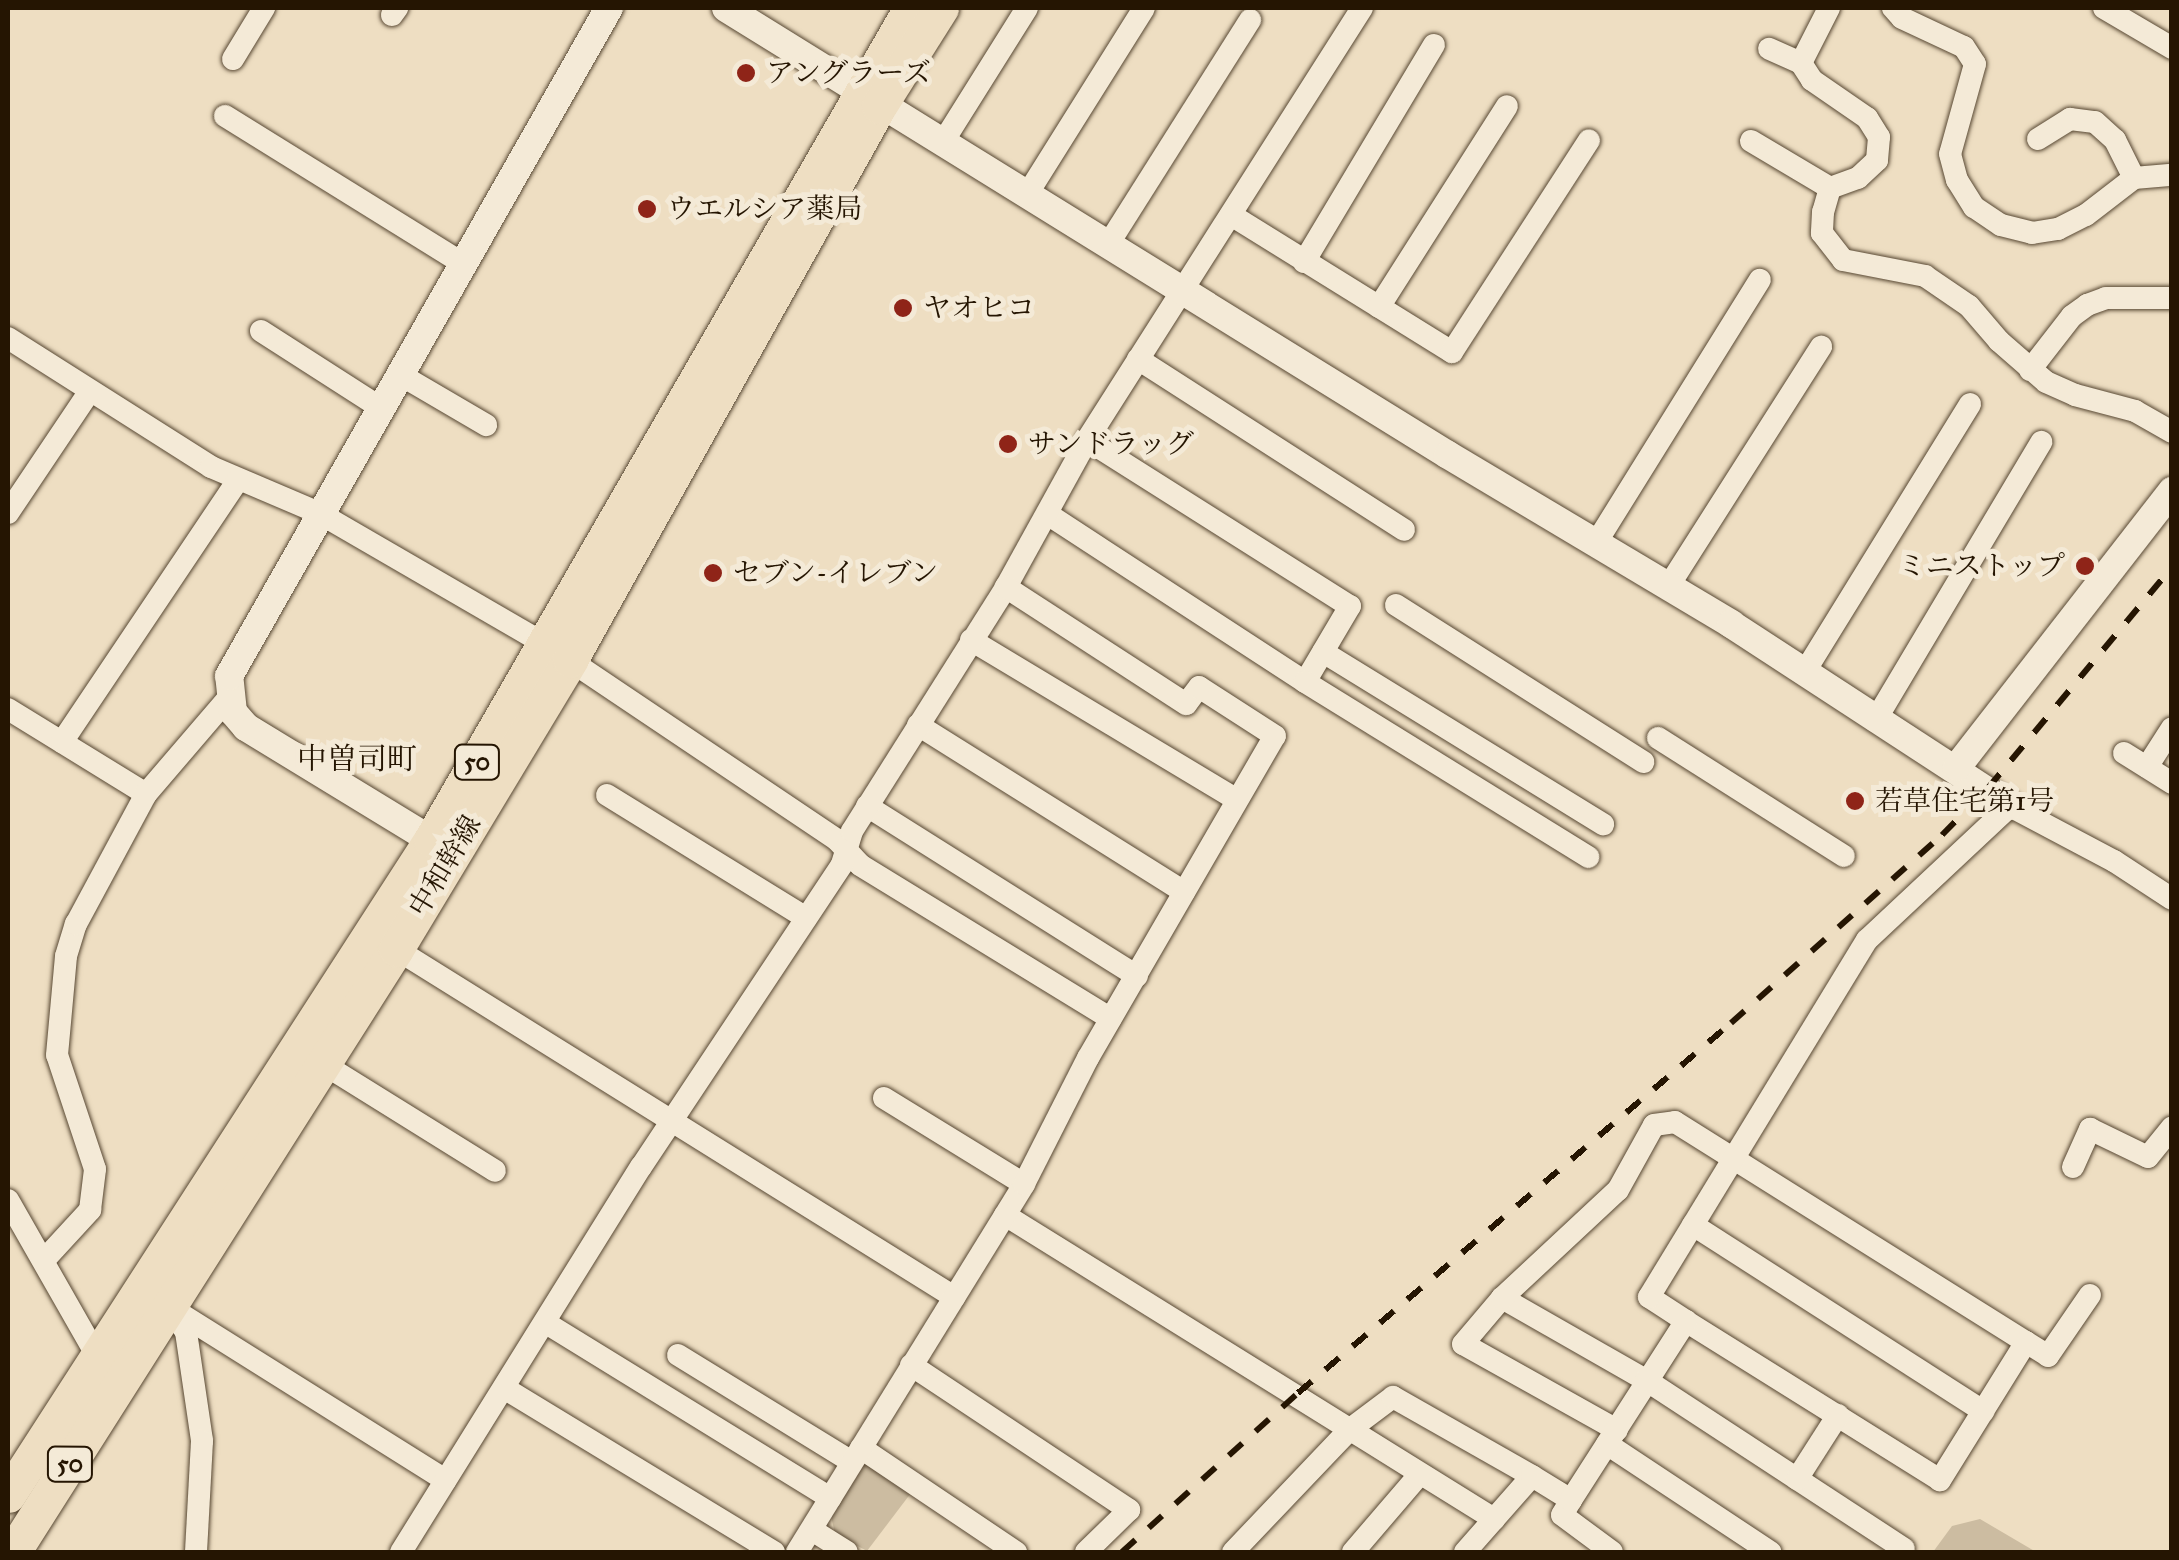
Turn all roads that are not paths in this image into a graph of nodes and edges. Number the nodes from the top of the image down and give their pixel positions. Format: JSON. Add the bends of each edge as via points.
{"nodes":[{"id":1,"x":264,"y":8,"type":"edge"},
{"id":2,"x":609,"y":8,"type":"edge"},
{"id":3,"x":726,"y":8,"type":"edge"},
{"id":4,"x":911,"y":8,"type":"edge"},
{"id":5,"x":942,"y":8,"type":"edge"},
{"id":6,"x":1027,"y":8,"type":"edge"},
{"id":7,"x":1144,"y":8,"type":"edge"},
{"id":8,"x":1362,"y":8,"type":"edge"},
{"id":9,"x":1829,"y":8,"type":"edge"},
{"id":10,"x":1893,"y":8,"type":"edge"},
{"id":11,"x":2104,"y":8,"type":"edge"},
{"id":12,"x":1250,"y":20,"type":"dead end"},
{"id":13,"x":1434,"y":45,"type":"dead end"},
{"id":14,"x":2172,"y":48,"type":"edge"},
{"id":15,"x":1769,"y":49,"type":"dead end"},
{"id":16,"x":233,"y":59,"type":"dead end"},
{"id":17,"x":1801,"y":63,"type":"junction"},
{"id":18,"x":869,"y":98,"type":"junction"},
{"id":19,"x":1507,"y":106,"type":"dead end"},
{"id":20,"x":225,"y":116,"type":"dead end"},
{"id":21,"x":2038,"y":139,"type":"dead end"},
{"id":22,"x":1589,"y":140,"type":"dead end"},
{"id":23,"x":1751,"y":141,"type":"dead end"},
{"id":24,"x":943,"y":142,"type":"junction"},
{"id":25,"x":2172,"y":175,"type":"edge"},
{"id":26,"x":2134,"y":178,"type":"junction"},
{"id":27,"x":1830,"y":188,"type":"junction"},
{"id":28,"x":1028,"y":194,"type":"junction"},
{"id":29,"x":1231,"y":215,"type":"junction"},
{"id":30,"x":1108,"y":242,"type":"junction"},
{"id":31,"x":1304,"y":262,"type":"junction"},
{"id":32,"x":462,"y":263,"type":"junction"},
{"id":33,"x":1760,"y":280,"type":"dead end"},
{"id":34,"x":1182,"y":286,"type":"junction"},
{"id":35,"x":2172,"y":298,"type":"edge"},
{"id":36,"x":1379,"y":308,"type":"junction"},
{"id":37,"x":261,"y":331,"type":"dead end"},
{"id":38,"x":8,"y":338,"type":"edge"},
{"id":39,"x":1821,"y":347,"type":"dead end"},
{"id":40,"x":1138,"y":359,"type":"junction"},
{"id":41,"x":2030,"y":370,"type":"junction"},
{"id":42,"x":400,"y":374,"type":"junction"},
{"id":43,"x":90,"y":391,"type":"junction"},
{"id":44,"x":1970,"y":404,"type":"dead end"},
{"id":45,"x":381,"y":408,"type":"junction"},
{"id":46,"x":486,"y":425,"type":"dead end"},
{"id":47,"x":2172,"y":432,"type":"edge"},
{"id":48,"x":1087,"y":440,"type":"junction"},
{"id":49,"x":2041,"y":442,"type":"dead end"},
{"id":50,"x":238,"y":480,"type":"junction"},
{"id":51,"x":2172,"y":491,"type":"edge"},
{"id":52,"x":8,"y":513,"type":"edge"},
{"id":53,"x":319,"y":513,"type":"junction"},
{"id":54,"x":1049,"y":515,"type":"junction"},
{"id":55,"x":1404,"y":530,"type":"dead end"},
{"id":56,"x":1596,"y":544,"type":"junction"},
{"id":57,"x":1006,"y":587,"type":"junction"},
{"id":58,"x":1668,"y":587,"type":"junction"},
{"id":59,"x":1396,"y":605,"type":"dead end"},
{"id":60,"x":972,"y":640,"type":"junction"},
{"id":61,"x":558,"y":652,"type":"junction"},
{"id":62,"x":1323,"y":652,"type":"junction"},
{"id":63,"x":1804,"y":673,"type":"junction"},
{"id":64,"x":1305,"y":682,"type":"junction"},
{"id":65,"x":229,"y":697,"type":"junction"},
{"id":66,"x":8,"y":709,"type":"edge"},
{"id":67,"x":1875,"y":721,"type":"junction"},
{"id":68,"x":918,"y":725,"type":"junction"},
{"id":69,"x":2172,"y":728,"type":"edge"},
{"id":70,"x":1658,"y":738,"type":"dead end"},
{"id":71,"x":62,"y":742,"type":"junction"},
{"id":72,"x":2124,"y":752,"type":"dead end"},
{"id":73,"x":1643,"y":762,"type":"dead end"},
{"id":74,"x":2147,"y":767,"type":"junction"},
{"id":75,"x":1957,"y":768,"type":"junction"},
{"id":76,"x":2172,"y":783,"type":"edge"},
{"id":77,"x":146,"y":794,"type":"junction"},
{"id":78,"x":608,"y":796,"type":"dead end"},
{"id":79,"x":1236,"y":799,"type":"junction"},
{"id":80,"x":867,"y":806,"type":"junction"},
{"id":81,"x":2010,"y":806,"type":"junction"},
{"id":82,"x":1603,"y":824,"type":"dead end"},
{"id":83,"x":431,"y":840,"type":"junction"},
{"id":84,"x":845,"y":852,"type":"junction"},
{"id":85,"x":1844,"y":856,"type":"dead end"},
{"id":86,"x":1588,"y":857,"type":"dead end"},
{"id":87,"x":1184,"y":892,"type":"junction"},
{"id":88,"x":2172,"y":899,"type":"edge"},
{"id":89,"x":806,"y":918,"type":"junction"},
{"id":90,"x":396,"y":949,"type":"junction"},
{"id":91,"x":1138,"y":976,"type":"junction"},
{"id":92,"x":1112,"y":1019,"type":"junction"},
{"id":93,"x":325,"y":1065,"type":"junction"},
{"id":94,"x":884,"y":1098,"type":"dead end"},
{"id":95,"x":674,"y":1119,"type":"junction"},
{"id":96,"x":2172,"y":1128,"type":"edge"},
{"id":97,"x":1734,"y":1160,"type":"junction"},
{"id":98,"x":2073,"y":1167,"type":"dead end"},
{"id":99,"x":495,"y":1171,"type":"dead end"},
{"id":100,"x":1024,"y":1184,"type":"junction"},
{"id":101,"x":8,"y":1200,"type":"edge"},
{"id":102,"x":1005,"y":1215,"type":"junction"},
{"id":103,"x":1692,"y":1225,"type":"junction"},
{"id":104,"x":45,"y":1259,"type":"junction"},
{"id":105,"x":2090,"y":1295,"type":"dead end"},
{"id":106,"x":954,"y":1296,"type":"junction"},
{"id":107,"x":1502,"y":1298,"type":"junction"},
{"id":108,"x":156,"y":1299,"type":"junction"},
{"id":109,"x":1686,"y":1321,"type":"junction"},
{"id":110,"x":546,"y":1323,"type":"junction"},
{"id":111,"x":2026,"y":1342,"type":"junction"},
{"id":112,"x":678,"y":1354,"type":"dead end"},
{"id":113,"x":911,"y":1365,"type":"junction"},
{"id":114,"x":112,"y":1366,"type":"junction"},
{"id":115,"x":1646,"y":1380,"type":"junction"},
{"id":116,"x":504,"y":1388,"type":"junction"},
{"id":117,"x":1984,"y":1410,"type":"junction"},
{"id":118,"x":1838,"y":1415,"type":"junction"},
{"id":119,"x":1348,"y":1430,"type":"junction"},
{"id":120,"x":1612,"y":1437,"type":"junction"},
{"id":121,"x":856,"y":1455,"type":"junction"},
{"id":122,"x":1419,"y":1476,"type":"junction"},
{"id":123,"x":1532,"y":1476,"type":"junction"},
{"id":124,"x":1797,"y":1479,"type":"junction"},
{"id":125,"x":445,"y":1480,"type":"junction"},
{"id":126,"x":9,"y":1488,"type":"edge"},
{"id":127,"x":830,"y":1498,"type":"junction"},
{"id":128,"x":1571,"y":1500,"type":"junction"},
{"id":129,"x":43,"y":1506,"type":"junction"},
{"id":130,"x":1494,"y":1519,"type":"junction"},
{"id":131,"x":812,"y":1530,"type":"junction"},
{"id":132,"x":1904,"y":1550,"type":"dead end"},
{"id":133,"x":13,"y":1552,"type":"edge"},
{"id":134,"x":196,"y":1552,"type":"edge"},
{"id":135,"x":401,"y":1552,"type":"edge"},
{"id":136,"x":774,"y":1552,"type":"edge"},
{"id":137,"x":797,"y":1552,"type":"edge"},
{"id":138,"x":846,"y":1552,"type":"edge"},
{"id":139,"x":1016,"y":1552,"type":"edge"},
{"id":140,"x":1086,"y":1552,"type":"edge"},
{"id":141,"x":1233,"y":1552,"type":"edge"},
{"id":142,"x":1353,"y":1552,"type":"edge"},
{"id":143,"x":1465,"y":1552,"type":"edge"},
{"id":144,"x":1612,"y":1552,"type":"edge"},
{"id":145,"x":1770,"y":1552,"type":"edge"}],
"edges":[{"from":1,"to":16,"type":"street"},
{"from":2,"to":32,"type":"street"},
{"from":3,"to":18,"type":"street"},
{"from":4,"to":18,"type":"main road","name":"中和幹線","number":"50"},
{"from":5,"to":18,"type":"main road","name":"中和幹線","number":"50"},
{"from":6,"to":24,"type":"street"},
{"from":7,"to":28,"type":"street"},
{"from":8,"to":29,"type":"street"},
{"from":9,"to":17,"type":"street"},
{"from":10,"to":26,"type":"street","via":[[1964,47],[1975,64],[1950,154],[1974,207],[2001,225],[2032,233],[2058,229]]},
{"from":11,"to":14,"type":"street"},
{"from":12,"to":30,"type":"street"},
{"from":13,"to":31,"type":"street"},
{"from":15,"to":17,"type":"street"},
{"from":17,"to":27,"type":"street","via":[[1880,137],[1877,160],[1858,178]]},
{"from":18,"to":24,"type":"street"},
{"from":18,"to":61,"type":"main road","name":"中和幹線","number":"50"},
{"from":19,"to":36,"type":"street"},
{"from":20,"to":32,"type":"street"},
{"from":21,"to":26,"type":"street","via":[[2070,119],[2094,122],[2114,140]]},
{"from":22,"to":36,"type":"street","via":[[1452,352]]},
{"from":23,"to":27,"type":"street"},
{"from":24,"to":28,"type":"street"},
{"from":25,"to":26,"type":"street"},
{"from":27,"to":41,"type":"street","via":[[1822,233],[1843,260],[1925,276],[1969,306]]},
{"from":28,"to":30,"type":"street"},
{"from":29,"to":31,"type":"street"},
{"from":29,"to":34,"type":"street"},
{"from":30,"to":34,"type":"street"},
{"from":31,"to":36,"type":"street"},
{"from":32,"to":42,"type":"street"},
{"from":33,"to":56,"type":"street"},
{"from":34,"to":40,"type":"street"},
{"from":34,"to":56,"type":"street"},
{"from":35,"to":41,"type":"street","via":[[2106,298],[2086,305]]},
{"from":37,"to":45,"type":"street"},
{"from":38,"to":43,"type":"street"},
{"from":39,"to":58,"type":"street"},
{"from":40,"to":48,"type":"street"},
{"from":40,"to":55,"type":"street"},
{"from":41,"to":47,"type":"street"},
{"from":42,"to":45,"type":"street"},
{"from":42,"to":46,"type":"street"},
{"from":43,"to":50,"type":"street"},
{"from":43,"to":52,"type":"street"},
{"from":44,"to":63,"type":"street"},
{"from":45,"to":53,"type":"street"},
{"from":48,"to":54,"type":"street"},
{"from":48,"to":62,"type":"street","via":[[1350,606]]},
{"from":49,"to":67,"type":"street"},
{"from":50,"to":53,"type":"street"},
{"from":50,"to":71,"type":"street"},
{"from":51,"to":75,"type":"street"},
{"from":53,"to":61,"type":"street"},
{"from":53,"to":65,"type":"street","via":[[229,676]]},
{"from":54,"to":57,"type":"street"},
{"from":54,"to":64,"type":"street"},
{"from":56,"to":58,"type":"street"},
{"from":57,"to":60,"type":"street"},
{"from":57,"to":79,"type":"street","via":[[1186,704],[1199,687],[1275,736]]},
{"from":58,"to":63,"type":"street"},
{"from":59,"to":73,"type":"street"},
{"from":60,"to":68,"type":"street"},
{"from":60,"to":79,"type":"street"},
{"from":61,"to":83,"type":"main road","name":"中和幹線","number":"50"},
{"from":61,"to":84,"type":"street","via":[[837,840]]},
{"from":61,"to":90,"type":"main road","name":"中和幹線","number":"50"},
{"from":62,"to":64,"type":"street"},
{"from":62,"to":82,"type":"street"},
{"from":63,"to":67,"type":"street"},
{"from":64,"to":86,"type":"street"},
{"from":65,"to":77,"type":"street"},
{"from":65,"to":83,"type":"street","via":[[246,727]]},
{"from":66,"to":71,"type":"street"},
{"from":67,"to":75,"type":"street"},
{"from":68,"to":80,"type":"street"},
{"from":68,"to":87,"type":"street"},
{"from":69,"to":74,"type":"street"},
{"from":70,"to":85,"type":"street"},
{"from":71,"to":77,"type":"street"},
{"from":72,"to":74,"type":"street"},
{"from":74,"to":76,"type":"street"},
{"from":75,"to":81,"type":"street"},
{"from":77,"to":104,"type":"street","via":[[76,924],[66,956],[57,1055],[95,1169],[90,1210]]},
{"from":78,"to":89,"type":"street"},
{"from":79,"to":87,"type":"street"},
{"from":80,"to":84,"type":"street"},
{"from":80,"to":91,"type":"street"},
{"from":81,"to":88,"type":"street"},
{"from":81,"to":97,"type":"street","via":[[1868,940]]},
{"from":83,"to":108,"type":"main road","name":"中和幹線","number":"50"},
{"from":84,"to":89,"type":"street"},
{"from":84,"to":92,"type":"street"},
{"from":87,"to":91,"type":"street"},
{"from":89,"to":95,"type":"street"},
{"from":90,"to":93,"type":"main road","name":"中和幹線","number":"50"},
{"from":90,"to":95,"type":"street"},
{"from":91,"to":92,"type":"street"},
{"from":92,"to":100,"type":"street"},
{"from":93,"to":99,"type":"street"},
{"from":93,"to":108,"type":"main road","name":"中和幹線","number":"50"},
{"from":94,"to":100,"type":"street"},
{"from":95,"to":106,"type":"street"},
{"from":95,"to":110,"type":"street"},
{"from":96,"to":98,"type":"street","via":[[2148,1157],[2090,1130]]},
{"from":97,"to":103,"type":"street"},
{"from":97,"to":107,"type":"street","via":[[1675,1122],[1654,1125],[1618,1190]]},
{"from":97,"to":111,"type":"street"},
{"from":100,"to":102,"type":"street"},
{"from":101,"to":104,"type":"street"},
{"from":102,"to":106,"type":"street"},
{"from":102,"to":119,"type":"street"},
{"from":103,"to":109,"type":"street","via":[[1649,1297]]},
{"from":103,"to":117,"type":"street"},
{"from":104,"to":114,"type":"street"},
{"from":105,"to":111,"type":"street","via":[[2048,1356]]},
{"from":106,"to":113,"type":"street"},
{"from":107,"to":115,"type":"street"},
{"from":107,"to":120,"type":"street","via":[[1463,1344]]},
{"from":108,"to":114,"type":"main road","name":"中和幹線","number":"50"},
{"from":108,"to":125,"type":"street"},
{"from":108,"to":134,"type":"street","via":[[186,1332],[202,1441]]},
{"from":109,"to":115,"type":"street"},
{"from":109,"to":118,"type":"street"},
{"from":110,"to":116,"type":"street"},
{"from":110,"to":127,"type":"street"},
{"from":111,"to":117,"type":"street"},
{"from":112,"to":121,"type":"street"},
{"from":113,"to":121,"type":"street"},
{"from":113,"to":140,"type":"street","via":[[1129,1510]]},
{"from":114,"to":126,"type":"main road","name":"中和幹線","number":"50"},
{"from":114,"to":129,"type":"main road","name":"中和幹線","number":"50"},
{"from":115,"to":120,"type":"street"},
{"from":115,"to":124,"type":"street"},
{"from":116,"to":125,"type":"street"},
{"from":116,"to":136,"type":"street"},
{"from":117,"to":118,"type":"street","via":[[1940,1480]]},
{"from":118,"to":124,"type":"street"},
{"from":119,"to":122,"type":"street"},
{"from":119,"to":123,"type":"street","via":[[1393,1397]]},
{"from":119,"to":141,"type":"street"},
{"from":120,"to":128,"type":"street"},
{"from":120,"to":145,"type":"street"},
{"from":121,"to":127,"type":"street"},
{"from":121,"to":139,"type":"street"},
{"from":122,"to":130,"type":"street"},
{"from":122,"to":142,"type":"street"},
{"from":123,"to":128,"type":"street"},
{"from":123,"to":130,"type":"street"},
{"from":124,"to":132,"type":"street"},
{"from":125,"to":135,"type":"street"},
{"from":126,"to":129,"type":"street"},
{"from":127,"to":131,"type":"street"},
{"from":128,"to":144,"type":"street","via":[[1562,1515]]},
{"from":129,"to":133,"type":"main road","name":"中和幹線","number":"50"},
{"from":130,"to":143,"type":"street"},
{"from":131,"to":137,"type":"street"},
{"from":131,"to":138,"type":"street"}]}
